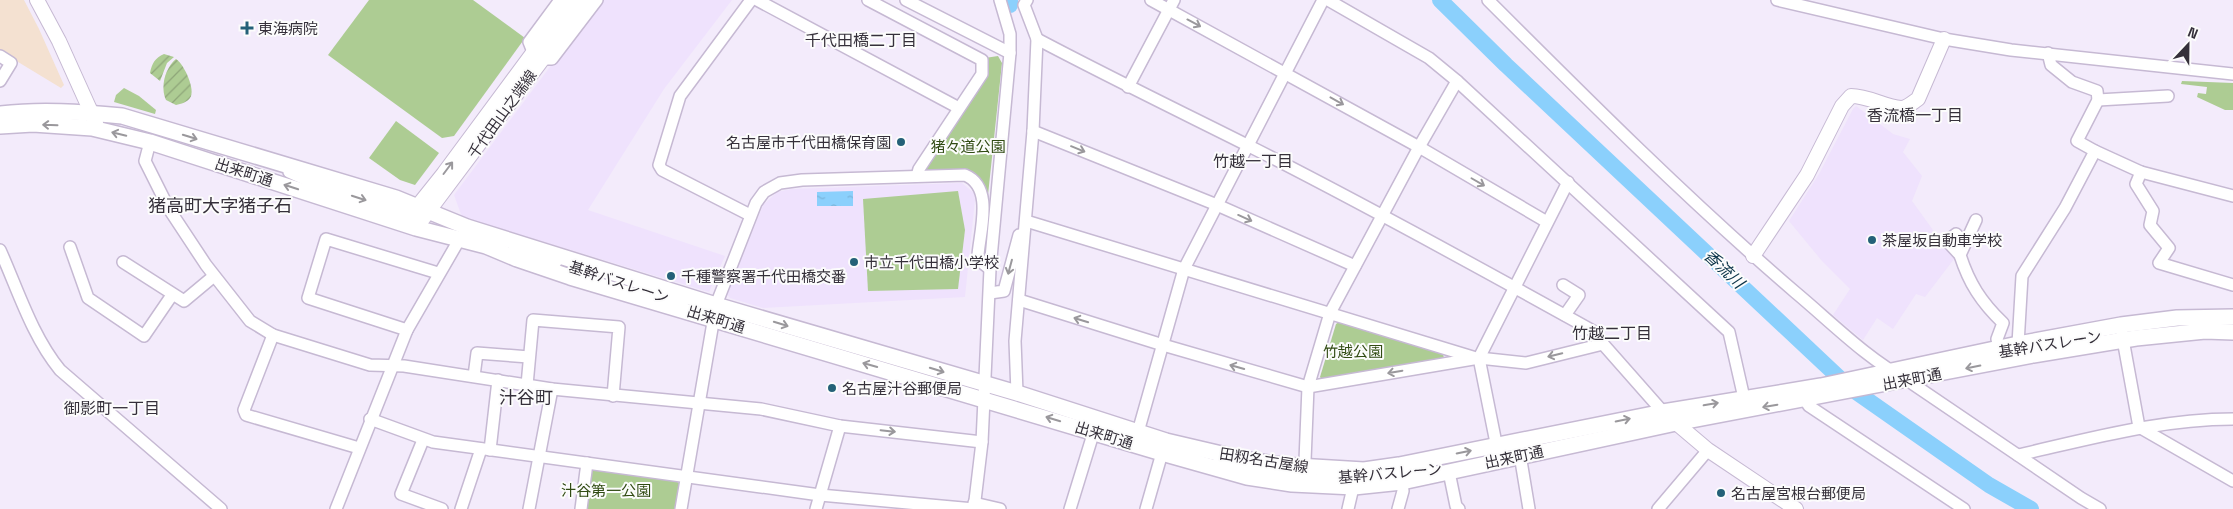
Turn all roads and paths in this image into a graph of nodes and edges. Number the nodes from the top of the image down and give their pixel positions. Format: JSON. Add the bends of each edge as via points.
{"nodes":[{"id":1,"x":37,"y":0,"type":"edge"},
{"id":2,"x":560,"y":0,"type":"edge"},
{"id":3,"x":572,"y":0,"type":"edge"},
{"id":4,"x":587,"y":0,"type":"edge"},
{"id":5,"x":597,"y":0,"type":"edge"},
{"id":6,"x":751,"y":0,"type":"edge"},
{"id":7,"x":757,"y":0,"type":"edge"},
{"id":8,"x":868,"y":0,"type":"edge"},
{"id":9,"x":906,"y":0,"type":"edge"},
{"id":10,"x":1000,"y":0,"type":"edge"},
{"id":11,"x":1027,"y":0,"type":"edge"},
{"id":12,"x":1151,"y":0,"type":"edge"},
{"id":13,"x":1323,"y":0,"type":"edge"},
{"id":14,"x":1328,"y":0,"type":"edge"},
{"id":15,"x":1488,"y":0,"type":"edge"},
{"id":16,"x":1777,"y":0,"type":"edge"},
{"id":17,"x":1172,"y":5,"type":"edge"},
{"id":18,"x":561,"y":24,"type":"junction"},
{"id":19,"x":1037,"y":39,"type":"junction"},
{"id":20,"x":1944,"y":39,"type":"junction"},
{"id":21,"x":1010,"y":53,"type":"junction"},
{"id":22,"x":2048,"y":53,"type":"junction"},
{"id":23,"x":0,"y":56,"type":"edge"},
{"id":24,"x":538,"y":56,"type":"junction"},
{"id":25,"x":1285,"y":72,"type":"junction"},
{"id":26,"x":2233,"y":74,"type":"edge"},
{"id":27,"x":0,"y":81,"type":"edge"},
{"id":28,"x":1457,"y":81,"type":"junction"},
{"id":29,"x":1128,"y":87,"type":"junction"},
{"id":30,"x":2168,"y":96,"type":"dead end"},
{"id":31,"x":2098,"y":100,"type":"junction"},
{"id":32,"x":959,"y":108,"type":"junction"},
{"id":33,"x":92,"y":113,"type":"junction"},
{"id":34,"x":0,"y":114,"type":"edge"},
{"id":35,"x":0,"y":126,"type":"edge"},
{"id":36,"x":98,"y":129,"type":"junction"},
{"id":37,"x":1033,"y":131,"type":"junction"},
{"id":38,"x":150,"y":142,"type":"junction"},
{"id":39,"x":1247,"y":146,"type":"junction"},
{"id":40,"x":1419,"y":147,"type":"junction"},
{"id":41,"x":2095,"y":151,"type":"junction"},
{"id":42,"x":2141,"y":172,"type":"junction"},
{"id":43,"x":917,"y":176,"type":"junction"},
{"id":44,"x":1568,"y":182,"type":"junction"},
{"id":45,"x":2233,"y":196,"type":"edge"},
{"id":46,"x":1217,"y":206,"type":"junction"},
{"id":47,"x":750,"y":215,"type":"junction"},
{"id":48,"x":1381,"y":216,"type":"junction"},
{"id":49,"x":417,"y":217,"type":"junction"},
{"id":50,"x":1976,"y":220,"type":"dead end"},
{"id":51,"x":1026,"y":221,"type":"junction"},
{"id":52,"x":1548,"y":222,"type":"junction"},
{"id":53,"x":463,"y":234,"type":"junction"},
{"id":54,"x":1025,"y":236,"type":"junction"},
{"id":55,"x":1965,"y":244,"type":"junction"},
{"id":56,"x":70,"y":247,"type":"dead end"},
{"id":57,"x":0,"y":250,"type":"edge"},
{"id":58,"x":1960,"y":255,"type":"junction"},
{"id":59,"x":1754,"y":256,"type":"junction"},
{"id":60,"x":123,"y":262,"type":"dead end"},
{"id":61,"x":987,"y":266,"type":"junction"},
{"id":62,"x":1355,"y":266,"type":"junction"},
{"id":63,"x":1184,"y":269,"type":"junction"},
{"id":64,"x":438,"y":273,"type":"junction"},
{"id":65,"x":214,"y":276,"type":"junction"},
{"id":66,"x":1563,"y":284,"type":"dead end"},
{"id":67,"x":2233,"y":285,"type":"edge"},
{"id":68,"x":1513,"y":286,"type":"junction"},
{"id":69,"x":990,"y":293,"type":"junction"},
{"id":70,"x":172,"y":295,"type":"junction"},
{"id":71,"x":1020,"y":300,"type":"junction"},
{"id":72,"x":714,"y":313,"type":"junction"},
{"id":73,"x":1330,"y":313,"type":"junction"},
{"id":74,"x":1565,"y":315,"type":"junction"},
{"id":75,"x":2233,"y":317,"type":"edge"},
{"id":76,"x":2233,"y":327,"type":"edge"},
{"id":77,"x":408,"y":330,"type":"junction"},
{"id":78,"x":2122,"y":332,"type":"junction"},
{"id":79,"x":2233,"y":332,"type":"edge"},
{"id":80,"x":273,"y":334,"type":"junction"},
{"id":81,"x":1603,"y":344,"type":"junction"},
{"id":82,"x":2018,"y":344,"type":"junction"},
{"id":83,"x":1163,"y":345,"type":"junction"},
{"id":84,"x":1999,"y":348,"type":"junction"},
{"id":85,"x":529,"y":356,"type":"junction"},
{"id":86,"x":1956,"y":357,"type":"junction"},
{"id":87,"x":1478,"y":358,"type":"junction"},
{"id":88,"x":391,"y":366,"type":"junction"},
{"id":89,"x":474,"y":376,"type":"junction"},
{"id":90,"x":1887,"y":376,"type":"junction"},
{"id":91,"x":498,"y":380,"type":"junction"},
{"id":92,"x":1907,"y":380,"type":"junction"},
{"id":93,"x":527,"y":385,"type":"junction"},
{"id":94,"x":1308,"y":387,"type":"junction"},
{"id":95,"x":552,"y":390,"type":"junction"},
{"id":96,"x":984,"y":392,"type":"junction"},
{"id":97,"x":1017,"y":393,"type":"junction"},
{"id":98,"x":613,"y":396,"type":"junction"},
{"id":99,"x":1744,"y":398,"type":"junction"},
{"id":100,"x":1805,"y":400,"type":"junction"},
{"id":101,"x":698,"y":404,"type":"junction"},
{"id":102,"x":1663,"y":412,"type":"junction"},
{"id":103,"x":2233,"y":419,"type":"edge"},
{"id":104,"x":370,"y":420,"type":"junction"},
{"id":105,"x":1676,"y":423,"type":"junction"},
{"id":106,"x":840,"y":426,"type":"junction"},
{"id":107,"x":2139,"y":428,"type":"junction"},
{"id":108,"x":1094,"y":432,"type":"junction"},
{"id":109,"x":1138,"y":432,"type":"junction"},
{"id":110,"x":423,"y":440,"type":"junction"},
{"id":111,"x":982,"y":442,"type":"junction"},
{"id":112,"x":1164,"y":447,"type":"junction"},
{"id":113,"x":359,"y":448,"type":"junction"},
{"id":114,"x":1519,"y":449,"type":"junction"},
{"id":115,"x":485,"y":450,"type":"junction"},
{"id":116,"x":1708,"y":450,"type":"junction"},
{"id":117,"x":1498,"y":453,"type":"junction"},
{"id":118,"x":2018,"y":455,"type":"junction"},
{"id":119,"x":540,"y":456,"type":"junction"},
{"id":120,"x":587,"y":463,"type":"junction"},
{"id":121,"x":1481,"y":464,"type":"junction"},
{"id":122,"x":1449,"y":472,"type":"junction"},
{"id":123,"x":1356,"y":476,"type":"junction"},
{"id":124,"x":1305,"y":477,"type":"junction"},
{"id":125,"x":686,"y":478,"type":"junction"},
{"id":126,"x":2233,"y":481,"type":"edge"},
{"id":127,"x":1402,"y":482,"type":"junction"},
{"id":128,"x":820,"y":495,"type":"junction"},
{"id":129,"x":974,"y":503,"type":"junction"},
{"id":130,"x":221,"y":509,"type":"edge"},
{"id":131,"x":336,"y":509,"type":"edge"},
{"id":132,"x":442,"y":509,"type":"edge"},
{"id":133,"x":461,"y":509,"type":"edge"},
{"id":134,"x":529,"y":509,"type":"edge"},
{"id":135,"x":581,"y":509,"type":"edge"},
{"id":136,"x":681,"y":509,"type":"edge"},
{"id":137,"x":816,"y":509,"type":"edge"},
{"id":138,"x":1000,"y":509,"type":"edge"},
{"id":139,"x":1070,"y":509,"type":"edge"},
{"id":140,"x":1146,"y":509,"type":"edge"},
{"id":141,"x":1348,"y":509,"type":"edge"},
{"id":142,"x":1398,"y":509,"type":"edge"},
{"id":143,"x":1459,"y":509,"type":"edge"},
{"id":144,"x":1529,"y":509,"type":"edge"},
{"id":145,"x":1658,"y":509,"type":"edge"},
{"id":146,"x":1796,"y":509,"type":"edge"},
{"id":147,"x":1964,"y":509,"type":"edge"},
{"id":148,"x":2100,"y":509,"type":"edge"}],
"edges":[{"from":1,"to":33,"type":"street"},
{"from":2,"to":24,"type":"street","via":[[529,42]]},
{"from":3,"to":18,"type":"street","name":"千代田山之端線"},
{"from":4,"to":18,"type":"street","name":"千代田山之端線"},
{"from":5,"to":24,"type":"street","via":[[552,60]]},
{"from":6,"to":47,"type":"street","via":[[680,96],[659,165],[662,170]]},
{"from":7,"to":32,"type":"street"},
{"from":8,"to":32,"type":"street","via":[[982,60],[982,74]]},
{"from":9,"to":21,"type":"street"},
{"from":10,"to":21,"type":"street","via":[[1010,34]]},
{"from":11,"to":19,"type":"street","via":[[1024,4]]},
{"from":12,"to":17,"type":"street"},
{"from":13,"to":25,"type":"street"},
{"from":14,"to":28,"type":"street","via":[[1429,58]]},
{"from":15,"to":59,"type":"street"},
{"from":16,"to":20,"type":"street"},
{"from":17,"to":25,"type":"street","one_way":true},
{"from":17,"to":29,"type":"street"},
{"from":18,"to":24,"type":"street","name":"千代田山之端線"},
{"from":19,"to":29,"type":"street"},
{"from":19,"to":37,"type":"street"},
{"from":20,"to":22,"type":"street"},
{"from":20,"to":59,"type":"street","via":[[1918,98],[1910,105],[1902,108],[1851,96],[1842,106],[1808,176]]},
{"from":21,"to":61,"type":"street"},
{"from":22,"to":26,"type":"street"},
{"from":22,"to":31,"type":"street","via":[[2051,65],[2072,82],[2097,91]]},
{"from":23,"to":27,"type":"street","via":[[11,63]]},
{"from":24,"to":49,"type":"street","name":"千代田山之端線"},
{"from":25,"to":39,"type":"street"},
{"from":25,"to":40,"type":"street","one_way":true},
{"from":28,"to":40,"type":"street"},
{"from":28,"to":44,"type":"street"},
{"from":29,"to":39,"type":"street"},
{"from":30,"to":31,"type":"street"},
{"from":31,"to":41,"type":"street","via":[[2077,141]]},
{"from":32,"to":43,"type":"street","via":[[919,168]]},
{"from":33,"to":34,"type":"main road","name":"出来町通"},
{"from":33,"to":36,"type":"street"},
{"from":33,"to":49,"type":"main road","name":"出来町通","one_way":true,"via":[[122,116],[396,198]]},
{"from":36,"to":35,"type":"main road","name":"出来町通","one_way":true,"via":[[33,124]]},
{"from":38,"to":36,"type":"main road","name":"出来町通","one_way":true},
{"from":37,"to":46,"type":"street","one_way":true},
{"from":37,"to":51,"type":"street"},
{"from":49,"to":38,"type":"main road","name":"出来町通","one_way":true},
{"from":38,"to":65,"type":"street","via":[[145,161],[169,209]]},
{"from":39,"to":46,"type":"street"},
{"from":39,"to":48,"type":"street"},
{"from":40,"to":48,"type":"street"},
{"from":40,"to":52,"type":"street","one_way":true},
{"from":41,"to":42,"type":"street"},
{"from":41,"to":82,"type":"street","via":[[2065,208],[2022,276]]},
{"from":42,"to":45,"type":"street"},
{"from":42,"to":67,"type":"street","via":[[2136,184],[2153,211],[2150,225],[2169,248],[2159,263]]},
{"from":43,"to":47,"type":"street","via":[[780,182],[764,192]]},
{"from":43,"to":61,"type":"street","via":[[965,175],[978,184],[983,202],[978,255]]},
{"from":44,"to":52,"type":"street"},
{"from":44,"to":99,"type":"street","via":[[1729,332]]},
{"from":46,"to":62,"type":"street","one_way":true},
{"from":46,"to":63,"type":"street"},
{"from":47,"to":72,"type":"street"},
{"from":48,"to":62,"type":"street"},
{"from":48,"to":68,"type":"street"},
{"from":49,"to":53,"type":"main road","name":"出来町通"},
{"from":49,"to":53,"type":"main road","name":"出来町通"},
{"from":50,"to":55,"type":"street"},
{"from":51,"to":54,"type":"street"},
{"from":51,"to":63,"type":"street"},
{"from":52,"to":68,"type":"street"},
{"from":53,"to":64,"type":"street"},
{"from":53,"to":72,"type":"main road","name":"出来町通"},
{"from":53,"to":72,"type":"main road","name":"出来町通","via":[[516,259],[570,277]]},
{"from":54,"to":69,"type":"street","one_way":true,"via":[[1019,236],[1004,291]]},
{"from":54,"to":71,"type":"street"},
{"from":55,"to":58,"type":"street"},
{"from":55,"to":58,"type":"street","via":[[1956,234],[1947,241]]},
{"from":56,"to":70,"type":"street","via":[[88,298],[144,336]]},
{"from":57,"to":130,"type":"street","via":[[34,328],[60,370]]},
{"from":58,"to":84,"type":"street","via":[[1968,278],[1988,309],[2003,323],[1997,339]]},
{"from":59,"to":90,"type":"street"},
{"from":60,"to":70,"type":"street"},
{"from":61,"to":69,"type":"street"},
{"from":62,"to":73,"type":"street"},
{"from":63,"to":73,"type":"street"},
{"from":63,"to":83,"type":"street"},
{"from":64,"to":77,"type":"street"},
{"from":64,"to":77,"type":"street","via":[[326,239],[308,298]]},
{"from":65,"to":70,"type":"street","via":[[184,301]]},
{"from":65,"to":80,"type":"street","via":[[250,321]]},
{"from":66,"to":74,"type":"street","via":[[1579,295]]},
{"from":68,"to":74,"type":"street"},
{"from":68,"to":87,"type":"street"},
{"from":69,"to":96,"type":"street"},
{"from":83,"to":71,"type":"street","one_way":true},
{"from":71,"to":97,"type":"street","via":[[1015,342]]},
{"from":72,"to":96,"type":"main road","name":"出来町通","one_way":true},
{"from":96,"to":72,"type":"main road","name":"出来町通","one_way":true,"via":[[748,329]]},
{"from":72,"to":101,"type":"street"},
{"from":73,"to":87,"type":"street"},
{"from":73,"to":94,"type":"street"},
{"from":74,"to":81,"type":"street","via":[[1595,332]]},
{"from":75,"to":78,"type":"main road","name":"出来町通","via":[[2141,322]]},
{"from":76,"to":78,"type":"street","name":"基幹バスレーン","via":[[2184,326]]},
{"from":77,"to":88,"type":"street"},
{"from":78,"to":79,"type":"main road","name":"出来町通"},
{"from":78,"to":82,"type":"main road","name":"出来町通"},
{"from":78,"to":86,"type":"street","name":"基幹バスレーン"},
{"from":78,"to":92,"type":"main road","name":"出来町通","one_way":true,"via":[[2090,345]]},
{"from":78,"to":107,"type":"street"},
{"from":80,"to":88,"type":"street","via":[[370,365]]},
{"from":80,"to":113,"type":"street","via":[[244,410],[246,415]]},
{"from":81,"to":87,"type":"street","one_way":true,"via":[[1526,362]]},
{"from":81,"to":102,"type":"street"},
{"from":82,"to":84,"type":"main road","name":"出来町通"},
{"from":94,"to":83,"type":"street","one_way":true},
{"from":83,"to":109,"type":"street"},
{"from":84,"to":86,"type":"main road","name":"出来町通"},
{"from":85,"to":89,"type":"street","via":[[477,353]]},
{"from":85,"to":93,"type":"street"},
{"from":85,"to":98,"type":"street","via":[[533,320],[619,327]]},
{"from":86,"to":90,"type":"main road","name":"出来町通"},
{"from":87,"to":94,"type":"street","one_way":true},
{"from":87,"to":117,"type":"street"},
{"from":88,"to":89,"type":"street"},
{"from":88,"to":104,"type":"street"},
{"from":89,"to":91,"type":"street"},
{"from":90,"to":92,"type":"main road","name":"出来町通"},
{"from":90,"to":99,"type":"main road","name":"出来町通"},
{"from":90,"to":100,"type":"main road","name":"出来町通","via":[[1835,394]]},
{"from":91,"to":93,"type":"street"},
{"from":91,"to":115,"type":"street"},
{"from":92,"to":118,"type":"street"},
{"from":93,"to":95,"type":"street"},
{"from":94,"to":124,"type":"street"},
{"from":95,"to":98,"type":"street"},
{"from":95,"to":119,"type":"street"},
{"from":96,"to":97,"type":"main road","name":"出来町通"},
{"from":108,"to":96,"type":"main road","name":"出来町通","one_way":true},
{"from":96,"to":111,"type":"street"},
{"from":97,"to":109,"type":"main road","name":"出来町通"},
{"from":98,"to":101,"type":"street"},
{"from":102,"to":99,"type":"main road","name":"出来町通","one_way":true},
{"from":100,"to":105,"type":"main road","name":"出来町通","one_way":true},
{"from":100,"to":147,"type":"street","via":[[1809,406]]},
{"from":101,"to":106,"type":"street","via":[[761,409]]},
{"from":101,"to":125,"type":"street"},
{"from":102,"to":105,"type":"street"},
{"from":114,"to":102,"type":"main road","name":"出来町通","one_way":true},
{"from":103,"to":107,"type":"street"},
{"from":104,"to":110,"type":"street"},
{"from":104,"to":113,"type":"street"},
{"from":105,"to":114,"type":"main road","name":"出来町通"},
{"from":105,"to":116,"type":"street"},
{"from":106,"to":111,"type":"street","one_way":true},
{"from":106,"to":128,"type":"street"},
{"from":107,"to":118,"type":"street"},
{"from":107,"to":126,"type":"street"},
{"from":108,"to":112,"type":"main road","name":"出来町通"},
{"from":108,"to":139,"type":"street"},
{"from":109,"to":112,"type":"main road","name":"出来町通"},
{"from":110,"to":115,"type":"street"},
{"from":110,"to":132,"type":"street","via":[[401,494]]},
{"from":111,"to":129,"type":"street"},
{"from":112,"to":124,"type":"main road","name":"田籾名古屋線","via":[[1243,459]]},
{"from":112,"to":124,"type":"main road","name":"出来町通","via":[[1247,477],[1268,480]]},
{"from":112,"to":140,"type":"street"},
{"from":113,"to":131,"type":"street"},
{"from":114,"to":117,"type":"main road","name":"出来町通"},
{"from":114,"to":144,"type":"street"},
{"from":115,"to":119,"type":"street"},
{"from":115,"to":133,"type":"street"},
{"from":116,"to":145,"type":"street"},
{"from":116,"to":146,"type":"street"},
{"from":117,"to":121,"type":"main road","name":"出来町通"},
{"from":123,"to":117,"type":"main road","name":"出来町通","one_way":true},
{"from":118,"to":148,"type":"street"},
{"from":119,"to":120,"type":"street"},
{"from":119,"to":134,"type":"street"},
{"from":120,"to":125,"type":"street"},
{"from":120,"to":135,"type":"street"},
{"from":121,"to":122,"type":"main road","name":"出来町通"},
{"from":121,"to":123,"type":"street","name":"基幹バスレーン"},
{"from":122,"to":127,"type":"main road","name":"出来町通"},
{"from":122,"to":143,"type":"street"},
{"from":123,"to":124,"type":"main road","name":"田籾名古屋線"},
{"from":123,"to":127,"type":"main road","name":"出来町通"},
{"from":123,"to":141,"type":"street"},
{"from":125,"to":128,"type":"street"},
{"from":125,"to":136,"type":"street"},
{"from":127,"to":142,"type":"street"},
{"from":128,"to":129,"type":"street","via":[[974,509]]},
{"from":128,"to":137,"type":"street"},
{"from":129,"to":138,"type":"street"}]}
